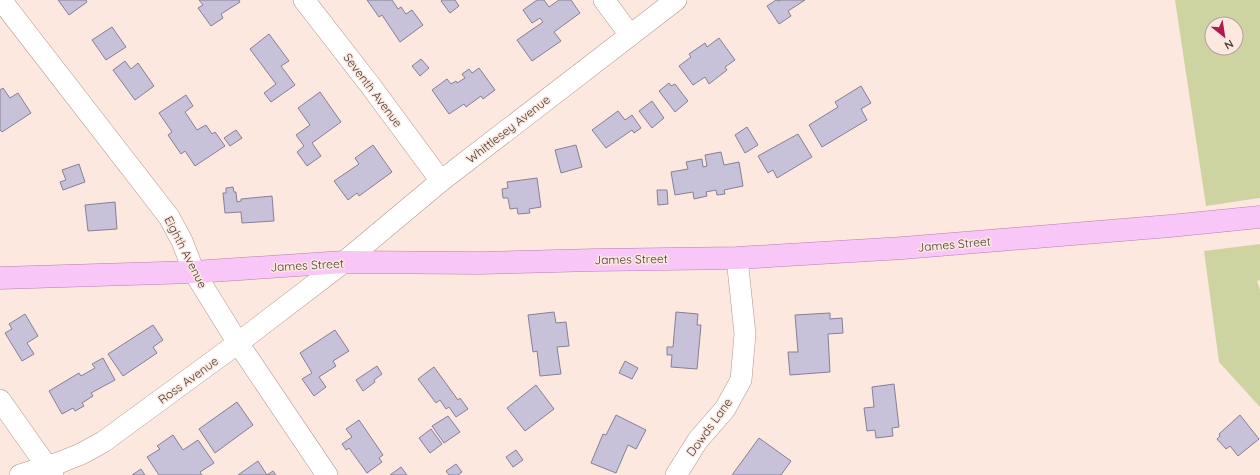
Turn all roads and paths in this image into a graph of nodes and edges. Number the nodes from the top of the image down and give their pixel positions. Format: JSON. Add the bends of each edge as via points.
{"nodes":[{"id":1,"x":1,"y":0,"type":"edge"},
{"id":2,"x":304,"y":0,"type":"edge"},
{"id":3,"x":604,"y":0,"type":"edge"},
{"id":4,"x":676,"y":0,"type":"edge"},
{"id":5,"x":630,"y":36,"type":"junction"},
{"id":6,"x":441,"y":181,"type":"junction"},
{"id":7,"x":1260,"y":217,"type":"edge"},
{"id":8,"x":737,"y":258,"type":"junction"},
{"id":9,"x":344,"y":262,"type":"junction"},
{"id":10,"x":194,"y":272,"type":"junction"},
{"id":11,"x":0,"y":278,"type":"edge"},
{"id":12,"x":238,"y":343,"type":"junction"},
{"id":13,"x":0,"y":400,"type":"edge"},
{"id":14,"x":50,"y":471,"type":"edge"},
{"id":15,"x":20,"y":475,"type":"edge"},
{"id":16,"x":327,"y":475,"type":"edge"},
{"id":17,"x":676,"y":475,"type":"edge"}],
"edges":[{"from":1,"to":10,"type":"street","name":"Eighth Avenue","via":[[169,217]]},
{"from":2,"to":6,"type":"street","name":"Seventh Avenue"},
{"from":3,"to":5,"type":"street"},
{"from":4,"to":5,"type":"street","name":"Whittlesey Avenue"},
{"from":5,"to":6,"type":"street","name":"Whittlesey Avenue"},
{"from":6,"to":9,"type":"street","name":"Whittlesey Avenue"},
{"from":7,"to":8,"type":"main road","name":"James Street","via":[[903,248]]},
{"from":8,"to":9,"type":"main road","name":"James Street","via":[[479,263]]},
{"from":8,"to":17,"type":"street","name":"Dowds Lane","via":[[745,334],[741,380],[725,409],[698,440]]},
{"from":9,"to":10,"type":"main road","name":"James Street"},
{"from":9,"to":12,"type":"street","name":"Ross Avenue"},
{"from":10,"to":11,"type":"main road","name":"James Street"},
{"from":10,"to":12,"type":"street","name":"Eighth Avenue"},
{"from":12,"to":14,"type":"street","name":"Ross Avenue","via":[[103,442],[61,462]]},
{"from":12,"to":16,"type":"street","name":"Eighth Avenue"},
{"from":13,"to":14,"type":"street"},
{"from":14,"to":15,"type":"street","name":"Ross Avenue"}]}
